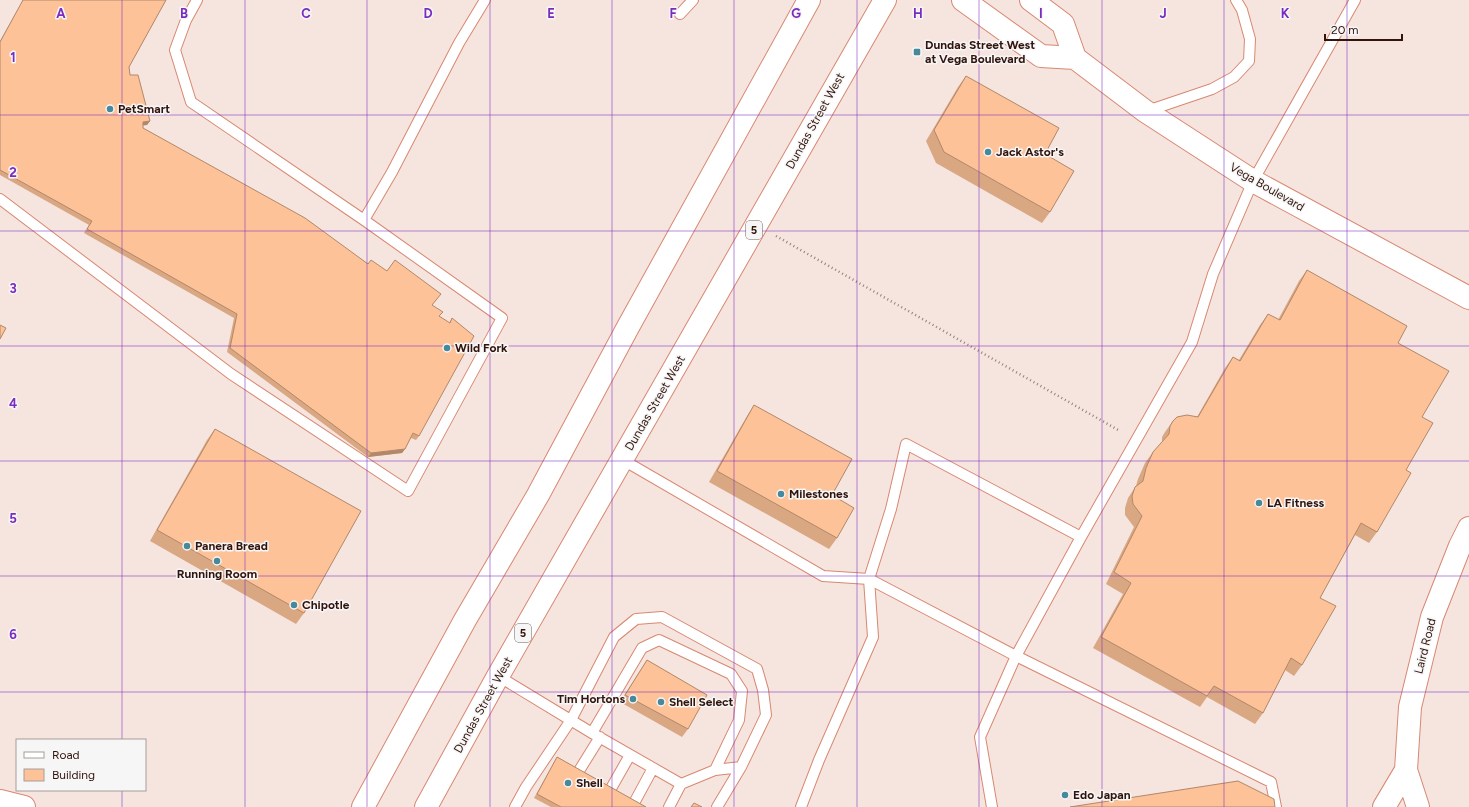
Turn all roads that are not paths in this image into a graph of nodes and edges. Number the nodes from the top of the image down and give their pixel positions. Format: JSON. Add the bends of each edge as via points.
{"nodes":[{"id":1,"x":197,"y":0,"type":"edge"},
{"id":2,"x":485,"y":0,"type":"edge"},
{"id":3,"x":693,"y":0,"type":"edge"},
{"id":4,"x":809,"y":0,"type":"edge"},
{"id":5,"x":885,"y":0,"type":"edge"},
{"id":6,"x":963,"y":0,"type":"edge"},
{"id":7,"x":1031,"y":0,"type":"edge"},
{"id":8,"x":1236,"y":0,"type":"edge"},
{"id":9,"x":1355,"y":0,"type":"edge"},
{"id":10,"x":680,"y":14,"type":"dead end"},
{"id":11,"x":1075,"y":58,"type":"junction"},
{"id":12,"x":1145,"y":111,"type":"junction"},
{"id":13,"x":1253,"y":181,"type":"junction"},
{"id":14,"x":0,"y":199,"type":"edge"},
{"id":15,"x":364,"y":220,"type":"junction"},
{"id":16,"x":1469,"y":298,"type":"edge"},
{"id":17,"x":623,"y":460,"type":"junction"},
{"id":18,"x":1469,"y":528,"type":"edge"},
{"id":19,"x":1081,"y":537,"type":"junction"},
{"id":20,"x":869,"y":579,"type":"junction"},
{"id":21,"x":1016,"y":656,"type":"junction"},
{"id":22,"x":498,"y":676,"type":"junction"},
{"id":23,"x":571,"y":720,"type":"junction"},
{"id":24,"x":596,"y":735,"type":"junction"},
{"id":25,"x":630,"y":755,"type":"junction"},
{"id":26,"x":741,"y":767,"type":"junction"},
{"id":27,"x":653,"y":768,"type":"junction"},
{"id":28,"x":715,"y":770,"type":"junction"},
{"id":29,"x":1406,"y":770,"type":"junction"},
{"id":30,"x":576,"y":774,"type":"edge"},
{"id":31,"x":681,"y":784,"type":"junction"},
{"id":32,"x":609,"y":792,"type":"edge"},
{"id":33,"x":0,"y":801,"type":"edge"},
{"id":34,"x":633,"y":805,"type":"edge"},
{"id":35,"x":24,"y":807,"type":"edge"},
{"id":36,"x":363,"y":807,"type":"edge"},
{"id":37,"x":426,"y":807,"type":"edge"},
{"id":38,"x":516,"y":807,"type":"edge"},
{"id":39,"x":669,"y":807,"type":"edge"},
{"id":40,"x":717,"y":807,"type":"edge"},
{"id":41,"x":801,"y":807,"type":"edge"},
{"id":42,"x":992,"y":807,"type":"edge"},
{"id":43,"x":1276,"y":807,"type":"edge"},
{"id":44,"x":1384,"y":807,"type":"edge"},
{"id":45,"x":1418,"y":807,"type":"edge"}],
"edges":[{"from":1,"to":15,"type":"lane","via":[[186,20],[175,50],[191,102]]},
{"from":2,"to":15,"type":"lane","via":[[459,43]]},
{"from":3,"to":10,"type":"lane"},
{"from":4,"to":36,"type":"main road","via":[[538,495],[465,620]]},
{"from":5,"to":17,"type":"main road","name":"Dundas Street West","number":"5"},
{"from":6,"to":11,"type":"main road","via":[[1041,56]]},
{"from":7,"to":11,"type":"main road","via":[[1063,24]]},
{"from":8,"to":12,"type":"lane","via":[[1242,10],[1250,38],[1249,61],[1234,77],[1212,89]]},
{"from":9,"to":13,"type":"lane"},
{"from":11,"to":12,"type":"main road","name":"Vega Boulevard"},
{"from":12,"to":13,"type":"main road","name":"Vega Boulevard"},
{"from":13,"to":16,"type":"main road","name":"Vega Boulevard"},
{"from":13,"to":19,"type":"lane","via":[[1213,274],[1192,342]]},
{"from":14,"to":15,"type":"lane","via":[[231,374],[408,491],[502,318]]},
{"from":17,"to":20,"type":"lane","via":[[823,576]]},
{"from":17,"to":22,"type":"main road","name":"Dundas Street West","number":"5"},
{"from":18,"to":29,"type":"main road","name":"Laird Road","via":[[1432,617],[1410,707]]},
{"from":19,"to":20,"type":"lane","via":[[906,444],[891,509]]},
{"from":19,"to":21,"type":"lane"},
{"from":20,"to":21,"type":"lane"},
{"from":20,"to":41,"type":"lane","via":[[872,636]]},
{"from":21,"to":42,"type":"lane","via":[[980,737]]},
{"from":21,"to":43,"type":"lane","via":[[1270,782]]},
{"from":22,"to":23,"type":"lane"},
{"from":22,"to":37,"type":"main road","name":"Dundas Street West","number":"5"},
{"from":23,"to":24,"type":"lane"},
{"from":23,"to":26,"type":"lane","via":[[614,637],[636,619],[662,617],[757,669],[766,715]]},
{"from":23,"to":38,"type":"lane","via":[[526,787]]},
{"from":24,"to":25,"type":"lane"},
{"from":24,"to":28,"type":"lane","via":[[642,648],[660,640],[731,674],[742,691],[739,720]]},
{"from":24,"to":30,"type":"lane"},
{"from":25,"to":27,"type":"lane"},
{"from":25,"to":32,"type":"lane"},
{"from":26,"to":28,"type":"lane"},
{"from":26,"to":40,"type":"lane"},
{"from":27,"to":31,"type":"lane"},
{"from":27,"to":34,"type":"lane"},
{"from":28,"to":31,"type":"lane"},
{"from":29,"to":44,"type":"main road","name":"Laird Road"},
{"from":29,"to":45,"type":"main road","name":"Laird Road"},
{"from":31,"to":39,"type":"lane"},
{"from":33,"to":35,"type":"main road"}]}
